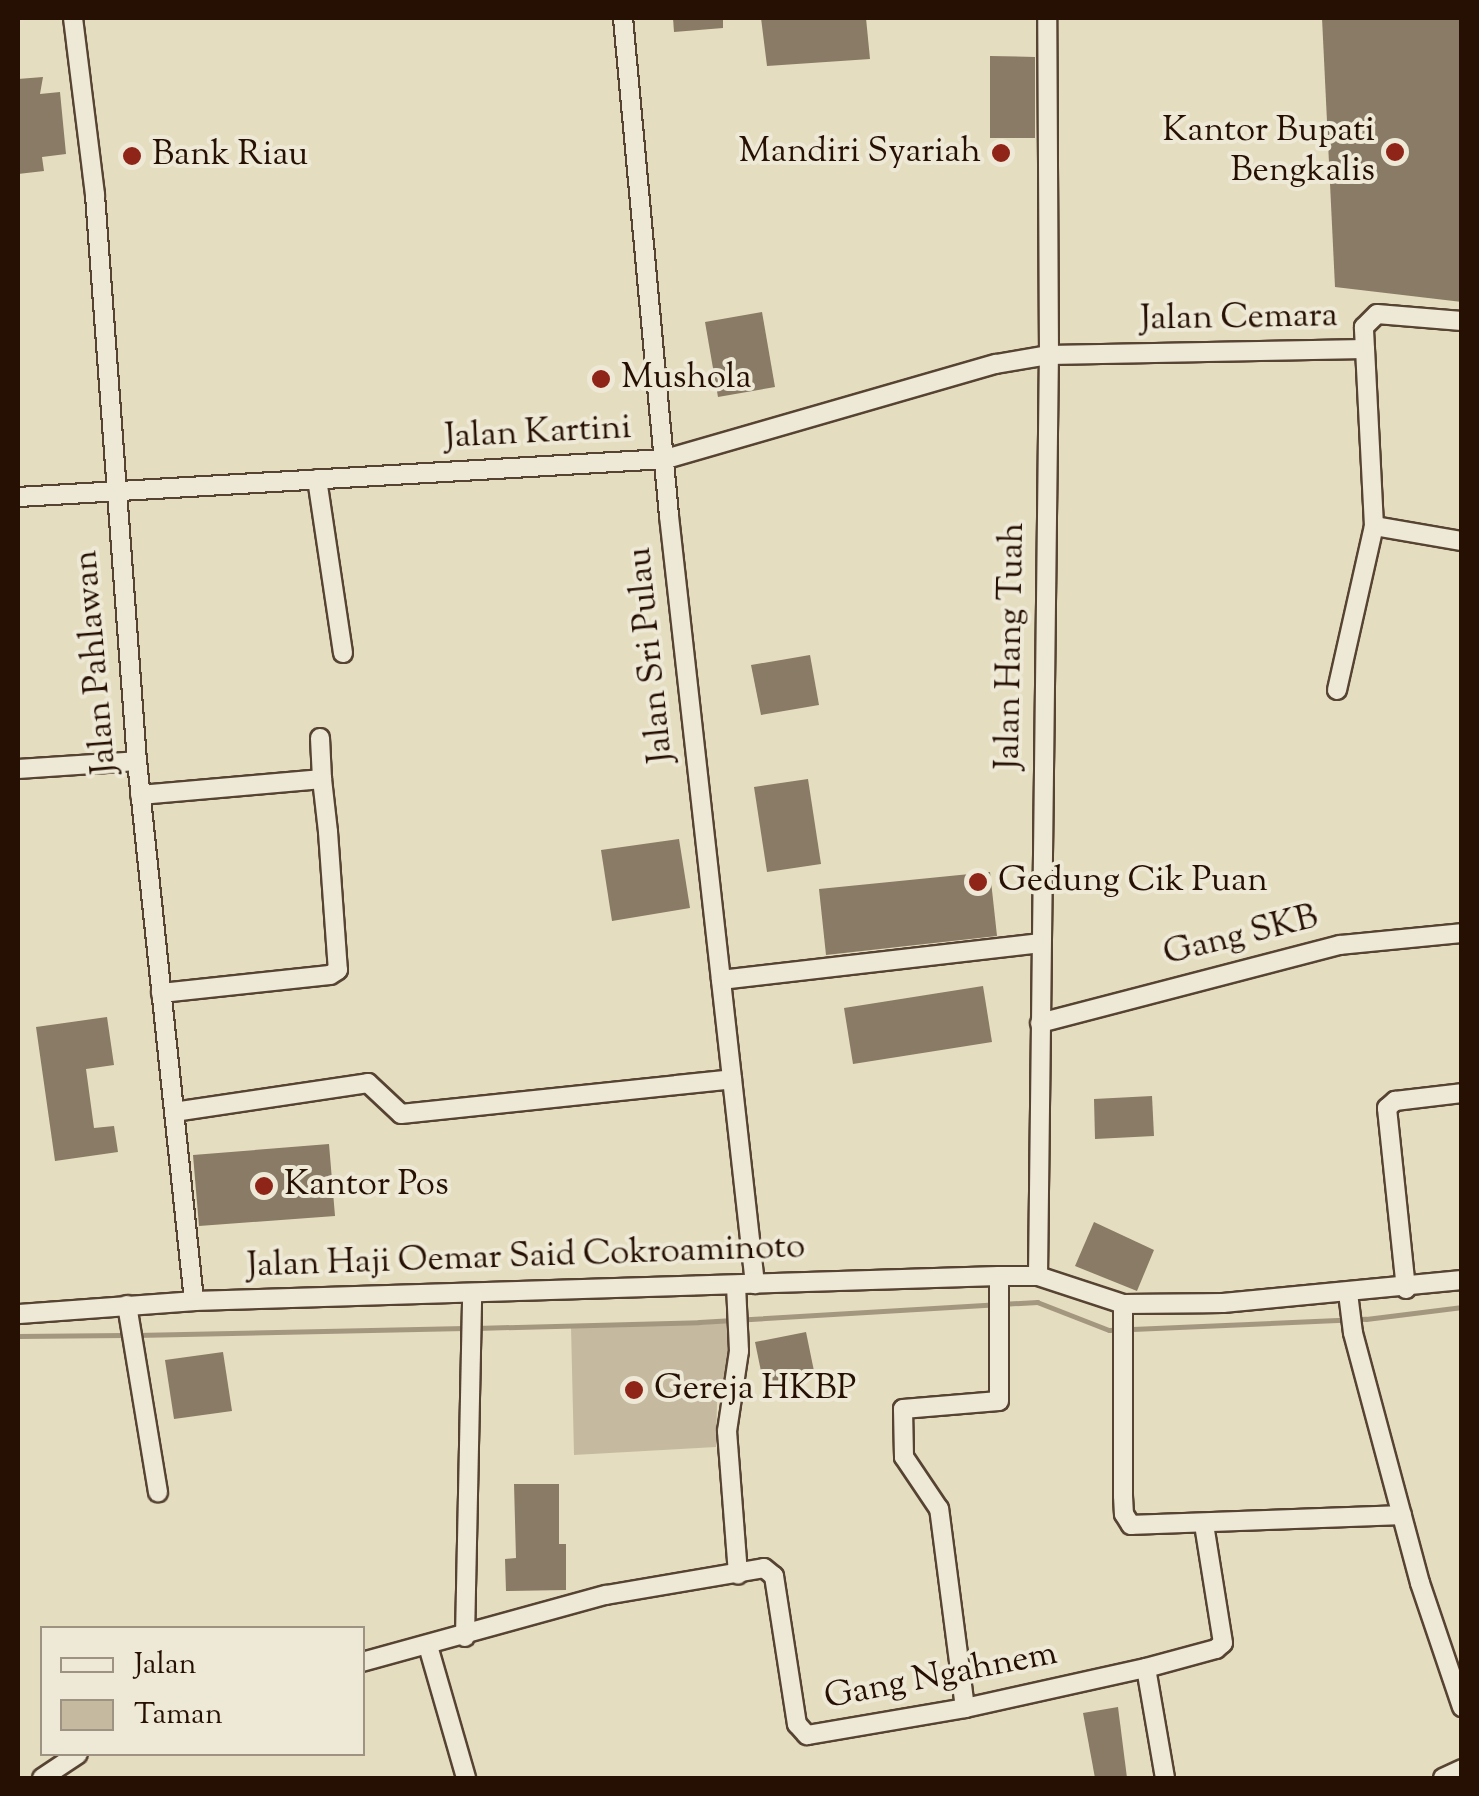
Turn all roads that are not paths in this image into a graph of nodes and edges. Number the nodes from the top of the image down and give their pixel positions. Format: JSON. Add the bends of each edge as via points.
{"nodes":[{"id":1,"x":73,"y":18,"type":"edge"},
{"id":2,"x":623,"y":18,"type":"edge"},
{"id":3,"x":1047,"y":18,"type":"edge"},
{"id":4,"x":1462,"y":321,"type":"edge"},
{"id":5,"x":1365,"y":349,"type":"junction"},
{"id":6,"x":1049,"y":355,"type":"junction"},
{"id":7,"x":666,"y":459,"type":"junction"},
{"id":8,"x":316,"y":479,"type":"junction"},
{"id":9,"x":118,"y":490,"type":"junction"},
{"id":10,"x":18,"y":496,"type":"edge"},
{"id":11,"x":1374,"y":526,"type":"junction"},
{"id":12,"x":1462,"y":541,"type":"edge"},
{"id":13,"x":343,"y":654,"type":"dead end"},
{"id":14,"x":1336,"y":690,"type":"dead end"},
{"id":15,"x":320,"y":738,"type":"dead end"},
{"id":16,"x":137,"y":761,"type":"junction"},
{"id":17,"x":18,"y":770,"type":"edge"},
{"id":18,"x":322,"y":779,"type":"junction"},
{"id":19,"x":140,"y":795,"type":"junction"},
{"id":20,"x":1462,"y":933,"type":"edge"},
{"id":21,"x":1040,"y":943,"type":"junction"},
{"id":22,"x":721,"y":980,"type":"junction"},
{"id":23,"x":161,"y":993,"type":"junction"},
{"id":24,"x":1040,"y":1023,"type":"junction"},
{"id":25,"x":732,"y":1079,"type":"junction"},
{"id":26,"x":1462,"y":1093,"type":"edge"},
{"id":27,"x":174,"y":1112,"type":"junction"},
{"id":28,"x":1038,"y":1276,"type":"junction"},
{"id":29,"x":1462,"y":1280,"type":"edge"},
{"id":30,"x":998,"y":1283,"type":"junction"},
{"id":31,"x":1406,"y":1288,"type":"junction"},
{"id":32,"x":743,"y":1289,"type":"junction"},
{"id":33,"x":1348,"y":1297,"type":"junction"},
{"id":34,"x":194,"y":1301,"type":"junction"},
{"id":35,"x":472,"y":1301,"type":"junction"},
{"id":36,"x":127,"y":1312,"type":"junction"},
{"id":37,"x":18,"y":1314,"type":"edge"},
{"id":38,"x":1124,"y":1318,"type":"junction"},
{"id":39,"x":158,"y":1492,"type":"dead end"},
{"id":40,"x":1402,"y":1514,"type":"junction"},
{"id":41,"x":1204,"y":1524,"type":"junction"},
{"id":42,"x":738,"y":1575,"type":"junction"},
{"id":43,"x":465,"y":1637,"type":"junction"},
{"id":44,"x":428,"y":1646,"type":"junction"},
{"id":45,"x":365,"y":1661,"type":"edge"},
{"id":46,"x":1146,"y":1668,"type":"junction"},
{"id":47,"x":1462,"y":1707,"type":"edge"},
{"id":48,"x":966,"y":1708,"type":"junction"},
{"id":49,"x":75,"y":1756,"type":"edge"},
{"id":50,"x":1462,"y":1768,"type":"edge"},
{"id":51,"x":42,"y":1778,"type":"edge"},
{"id":52,"x":466,"y":1778,"type":"edge"},
{"id":53,"x":1166,"y":1778,"type":"edge"},
{"id":54,"x":1443,"y":1778,"type":"edge"}],
"edges":[{"from":1,"to":9,"type":"street","name":"Jalan Pahlawan","via":[[95,195]]},
{"from":2,"to":7,"type":"street","name":"Jalan Sri Pulau"},
{"from":3,"to":6,"type":"street","name":"Jalan Hang Tuah"},
{"from":4,"to":5,"type":"street","name":"Jalan Cemara","via":[[1377,314],[1364,326]]},
{"from":5,"to":6,"type":"street","name":"Jalan Cemara"},
{"from":5,"to":11,"type":"street"},
{"from":6,"to":7,"type":"street","name":"Jalan Kartini","via":[[939,379]]},
{"from":6,"to":21,"type":"street","name":"Jalan Hang Tuah"},
{"from":7,"to":8,"type":"street","name":"Jalan Kartini"},
{"from":7,"to":22,"type":"street","name":"Jalan Sri Pulau"},
{"from":8,"to":9,"type":"street","name":"Jalan Kartini"},
{"from":8,"to":13,"type":"street"},
{"from":9,"to":10,"type":"street","name":"Jalan Kartini"},
{"from":9,"to":16,"type":"street","name":"Jalan Pahlawan"},
{"from":11,"to":12,"type":"street"},
{"from":11,"to":14,"type":"street"},
{"from":15,"to":18,"type":"street"},
{"from":16,"to":17,"type":"street"},
{"from":16,"to":19,"type":"street","name":"Jalan Pahlawan"},
{"from":18,"to":19,"type":"street"},
{"from":18,"to":23,"type":"street","via":[[338,970]]},
{"from":19,"to":23,"type":"street","name":"Jalan Pahlawan"},
{"from":20,"to":24,"type":"street","name":"Gang SKB","via":[[1340,945]]},
{"from":21,"to":22,"type":"street"},
{"from":21,"to":24,"type":"street","name":"Jalan Hang Tuah"},
{"from":22,"to":25,"type":"street","name":"Jalan Sri Pulau"},
{"from":23,"to":27,"type":"street","name":"Jalan Pahlawan"},
{"from":24,"to":28,"type":"street","name":"Jalan Hang Tuah"},
{"from":25,"to":27,"type":"street","via":[[401,1114],[368,1083]]},
{"from":25,"to":32,"type":"street","name":"Jalan Sri Pulau"},
{"from":26,"to":31,"type":"street","via":[[1388,1108]]},
{"from":27,"to":34,"type":"street","name":"Jalan Pahlawan"},
{"from":28,"to":30,"type":"street","name":"Jalan Haji Oemar Said Cokroaminoto"},
{"from":28,"to":38,"type":"street","name":"Jalan Haji Oemar Said Cokroaminoto"},
{"from":29,"to":31,"type":"street","name":"Jalan Haji Oemar Said Cokroaminoto"},
{"from":30,"to":32,"type":"street","name":"Jalan Haji Oemar Said Cokroaminoto"},
{"from":30,"to":48,"type":"street","via":[[998,1401],[903,1409],[904,1457],[939,1510]]},
{"from":31,"to":33,"type":"street","name":"Jalan Haji Oemar Said Cokroaminoto"},
{"from":32,"to":35,"type":"street","name":"Jalan Haji Oemar Said Cokroaminoto"},
{"from":32,"to":42,"type":"street","name":"Jalan Sri Pulau","via":[[727,1431]]},
{"from":33,"to":38,"type":"street","name":"Jalan Haji Oemar Said Cokroaminoto","via":[[1224,1303]]},
{"from":33,"to":40,"type":"street"},
{"from":34,"to":35,"type":"street","name":"Jalan Haji Oemar Said Cokroaminoto"},
{"from":34,"to":36,"type":"street","name":"Jalan Haji Oemar Said Cokroaminoto"},
{"from":35,"to":43,"type":"street"},
{"from":36,"to":37,"type":"street","name":"Jalan Haji Oemar Said Cokroaminoto"},
{"from":36,"to":39,"type":"street"},
{"from":38,"to":41,"type":"street","via":[[1124,1514],[1136,1527]]},
{"from":40,"to":41,"type":"street"},
{"from":40,"to":47,"type":"street"},
{"from":41,"to":46,"type":"street","name":"Gang Ngahnem","via":[[1224,1642]]},
{"from":42,"to":43,"type":"street","name":"Gang Ngahnem","via":[[606,1595]]},
{"from":42,"to":48,"type":"street","name":"Gang Ngahnem","via":[[764,1568],[774,1576],[797,1724],[807,1735]]},
{"from":43,"to":44,"type":"street","name":"Gang Ngahnem"},
{"from":44,"to":45,"type":"street","name":"Gang Ngahnem"},
{"from":44,"to":52,"type":"street"},
{"from":46,"to":48,"type":"street","name":"Gang Ngahnem"},
{"from":46,"to":53,"type":"street"},
{"from":49,"to":51,"type":"street"},
{"from":50,"to":54,"type":"street"}]}
